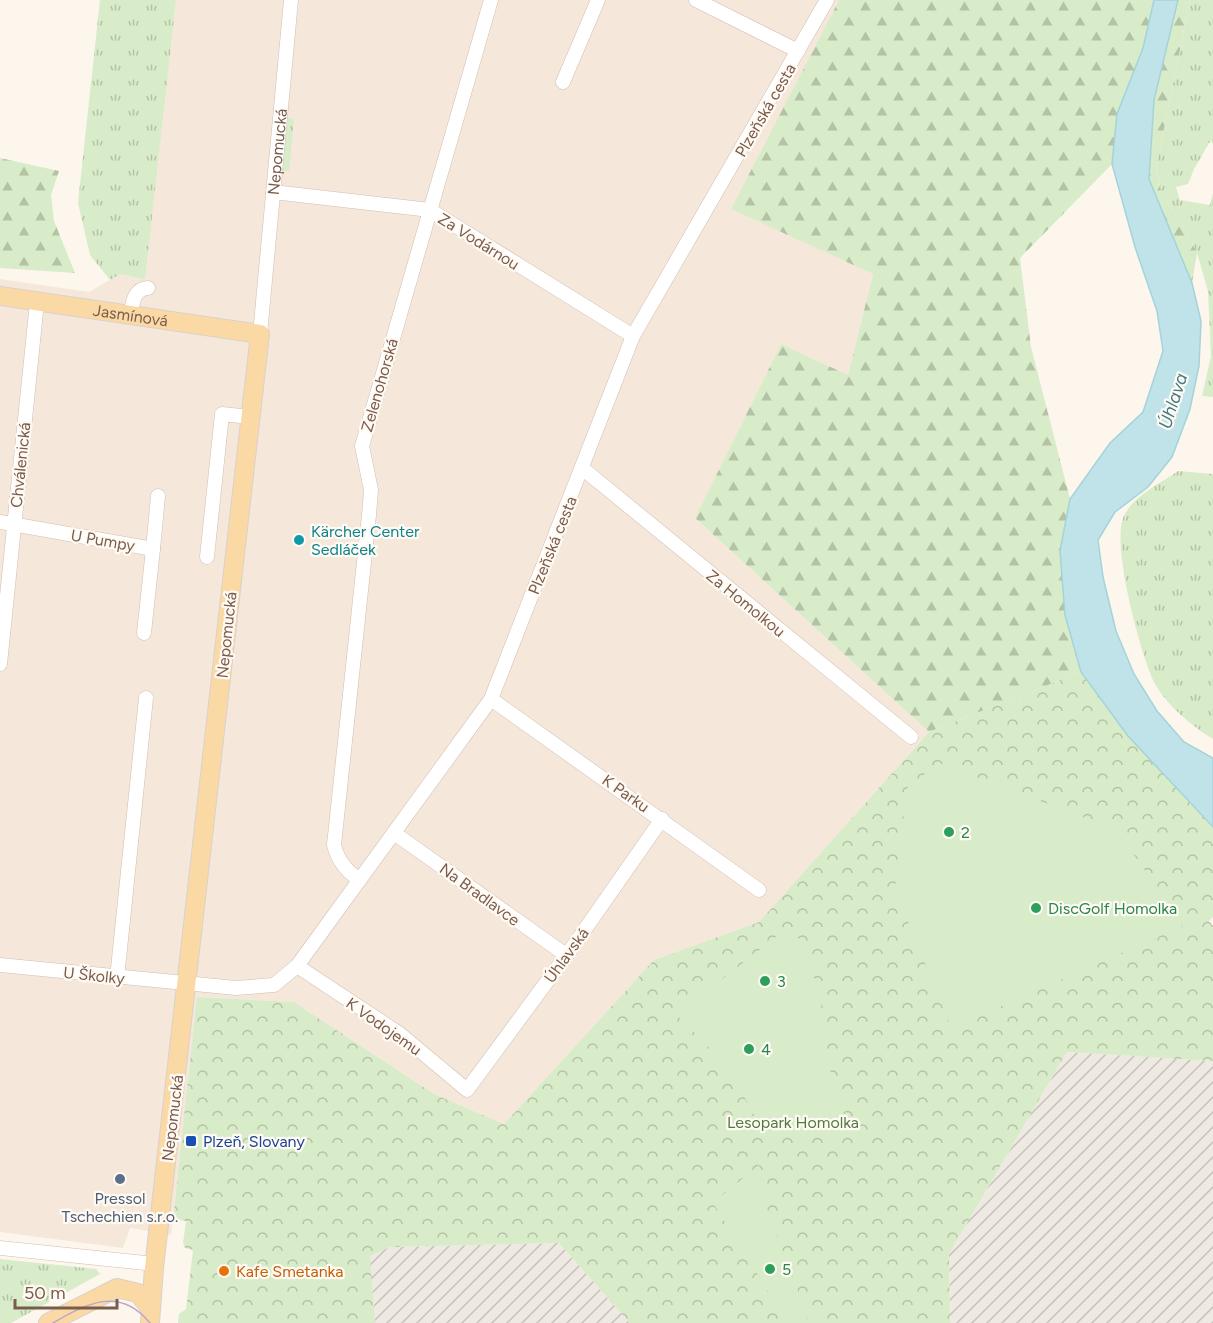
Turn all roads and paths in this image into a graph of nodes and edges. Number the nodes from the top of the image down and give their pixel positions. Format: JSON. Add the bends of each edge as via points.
{"nodes":[{"id":1,"x":291,"y":0,"type":"edge"},
{"id":2,"x":491,"y":0,"type":"edge"},
{"id":3,"x":598,"y":0,"type":"edge"},
{"id":4,"x":696,"y":0,"type":"edge"},
{"id":5,"x":827,"y":0,"type":"edge"},
{"id":6,"x":798,"y":51,"type":"junction"},
{"id":7,"x":563,"y":81,"type":"dead end"},
{"id":8,"x":273,"y":192,"type":"junction"},
{"id":9,"x":430,"y":210,"type":"junction"},
{"id":10,"x":148,"y":288,"type":"dead end"},
{"id":11,"x":0,"y":296,"type":"edge"},
{"id":12,"x":37,"y":302,"type":"junction"},
{"id":13,"x":130,"y":315,"type":"junction"},
{"id":14,"x":260,"y":334,"type":"junction"},
{"id":15,"x":633,"y":336,"type":"junction"},
{"id":16,"x":250,"y":417,"type":"junction"},
{"id":17,"x":582,"y":468,"type":"junction"},
{"id":18,"x":158,"y":496,"type":"dead end"},
{"id":19,"x":7,"y":523,"type":"edge"},
{"id":20,"x":153,"y":549,"type":"junction"},
{"id":21,"x":207,"y":557,"type":"dead end"},
{"id":22,"x":144,"y":633,"type":"dead end"},
{"id":23,"x":0,"y":664,"type":"edge"},
{"id":24,"x":146,"y":698,"type":"dead end"},
{"id":25,"x":491,"y":699,"type":"junction"},
{"id":26,"x":911,"y":737,"type":"dead end"},
{"id":27,"x":662,"y":819,"type":"junction"},
{"id":28,"x":394,"y":833,"type":"junction"},
{"id":29,"x":359,"y":880,"type":"junction"},
{"id":30,"x":759,"y":890,"type":"dead end"},
{"id":31,"x":566,"y":955,"type":"junction"},
{"id":32,"x":0,"y":965,"type":"edge"},
{"id":33,"x":297,"y":966,"type":"junction"},
{"id":34,"x":117,"y":978,"type":"junction"},
{"id":35,"x":187,"y":984,"type":"junction"},
{"id":36,"x":467,"y":1090,"type":"joint"},
{"id":37,"x":0,"y":1248,"type":"edge"},
{"id":38,"x":154,"y":1266,"type":"junction"},
{"id":39,"x":123,"y":1288,"type":"junction"},
{"id":40,"x":151,"y":1316,"type":"edge"},
{"id":41,"x":48,"y":1323,"type":"edge"}],
"edges":[{"from":1,"to":8,"type":"street","name":"Nepomucká"},
{"from":2,"to":9,"type":"street","name":"Zelenohorská"},
{"from":3,"to":7,"type":"street"},
{"from":4,"to":6,"type":"street"},
{"from":5,"to":6,"type":"street","name":"Plzeňská cesta"},
{"from":6,"to":15,"type":"street","name":"Plzeňská cesta"},
{"from":8,"to":9,"type":"street","name":"Za Vodárnou"},
{"from":8,"to":14,"type":"street","name":"Nepomucká"},
{"from":9,"to":15,"type":"street","name":"Za Vodárnou"},
{"from":9,"to":29,"type":"street","name":"Zelenohorská","via":[[362,446],[371,490],[370,506],[334,845],[341,863]]},
{"from":10,"to":13,"type":"street","via":[[140,288],[136,293]]},
{"from":11,"to":12,"type":"main road","name":"Jasmínová"},
{"from":12,"to":13,"type":"main road","name":"Jasmínová"},
{"from":12,"to":19,"type":"street","name":"Chválenická"},
{"from":13,"to":14,"type":"main road","name":"Jasmínová"},
{"from":14,"to":16,"type":"main road","name":"Nepomucká"},
{"from":15,"to":17,"type":"street","name":"Plzeňská cesta"},
{"from":16,"to":21,"type":"street","via":[[222,414]]},
{"from":16,"to":35,"type":"main road","name":"Nepomucká"},
{"from":17,"to":25,"type":"street","name":"Plzeňská cesta"},
{"from":17,"to":26,"type":"street","name":"Za Homolkou"},
{"from":18,"to":20,"type":"street","name":"U Pumpy"},
{"from":19,"to":20,"type":"street","name":"U Pumpy"},
{"from":19,"to":23,"type":"street","name":"Chválenická"},
{"from":20,"to":22,"type":"street"},
{"from":24,"to":34,"type":"street"},
{"from":25,"to":27,"type":"street","name":"K Parku"},
{"from":25,"to":28,"type":"street","name":"Plzeňská cesta"},
{"from":27,"to":30,"type":"street","name":"K Parku"},
{"from":27,"to":31,"type":"street","name":"Úhlavská"},
{"from":28,"to":29,"type":"street","name":"Plzeňská cesta"},
{"from":28,"to":31,"type":"street","name":"Na Bradlavce"},
{"from":29,"to":33,"type":"street","name":"Plzeňská cesta"},
{"from":31,"to":36,"type":"street","name":"Úhlavská"},
{"from":32,"to":34,"type":"street","name":"U Školky"},
{"from":33,"to":35,"type":"street","name":"Plzeňská cesta","via":[[274,985],[236,988]]},
{"from":33,"to":36,"type":"street","name":"K Vodojemu","via":[[400,1034]]},
{"from":34,"to":35,"type":"street","name":"U Školky"},
{"from":35,"to":38,"type":"main road","name":"Nepomucká"},
{"from":37,"to":38,"type":"street"},
{"from":38,"to":39,"type":"main road","via":[[141,1283]]},
{"from":38,"to":40,"type":"main road","name":"Nepomucká"},
{"from":39,"to":40,"type":"main road","via":[[138,1293]]},
{"from":39,"to":41,"type":"main road","via":[[113,1289]]}]}
